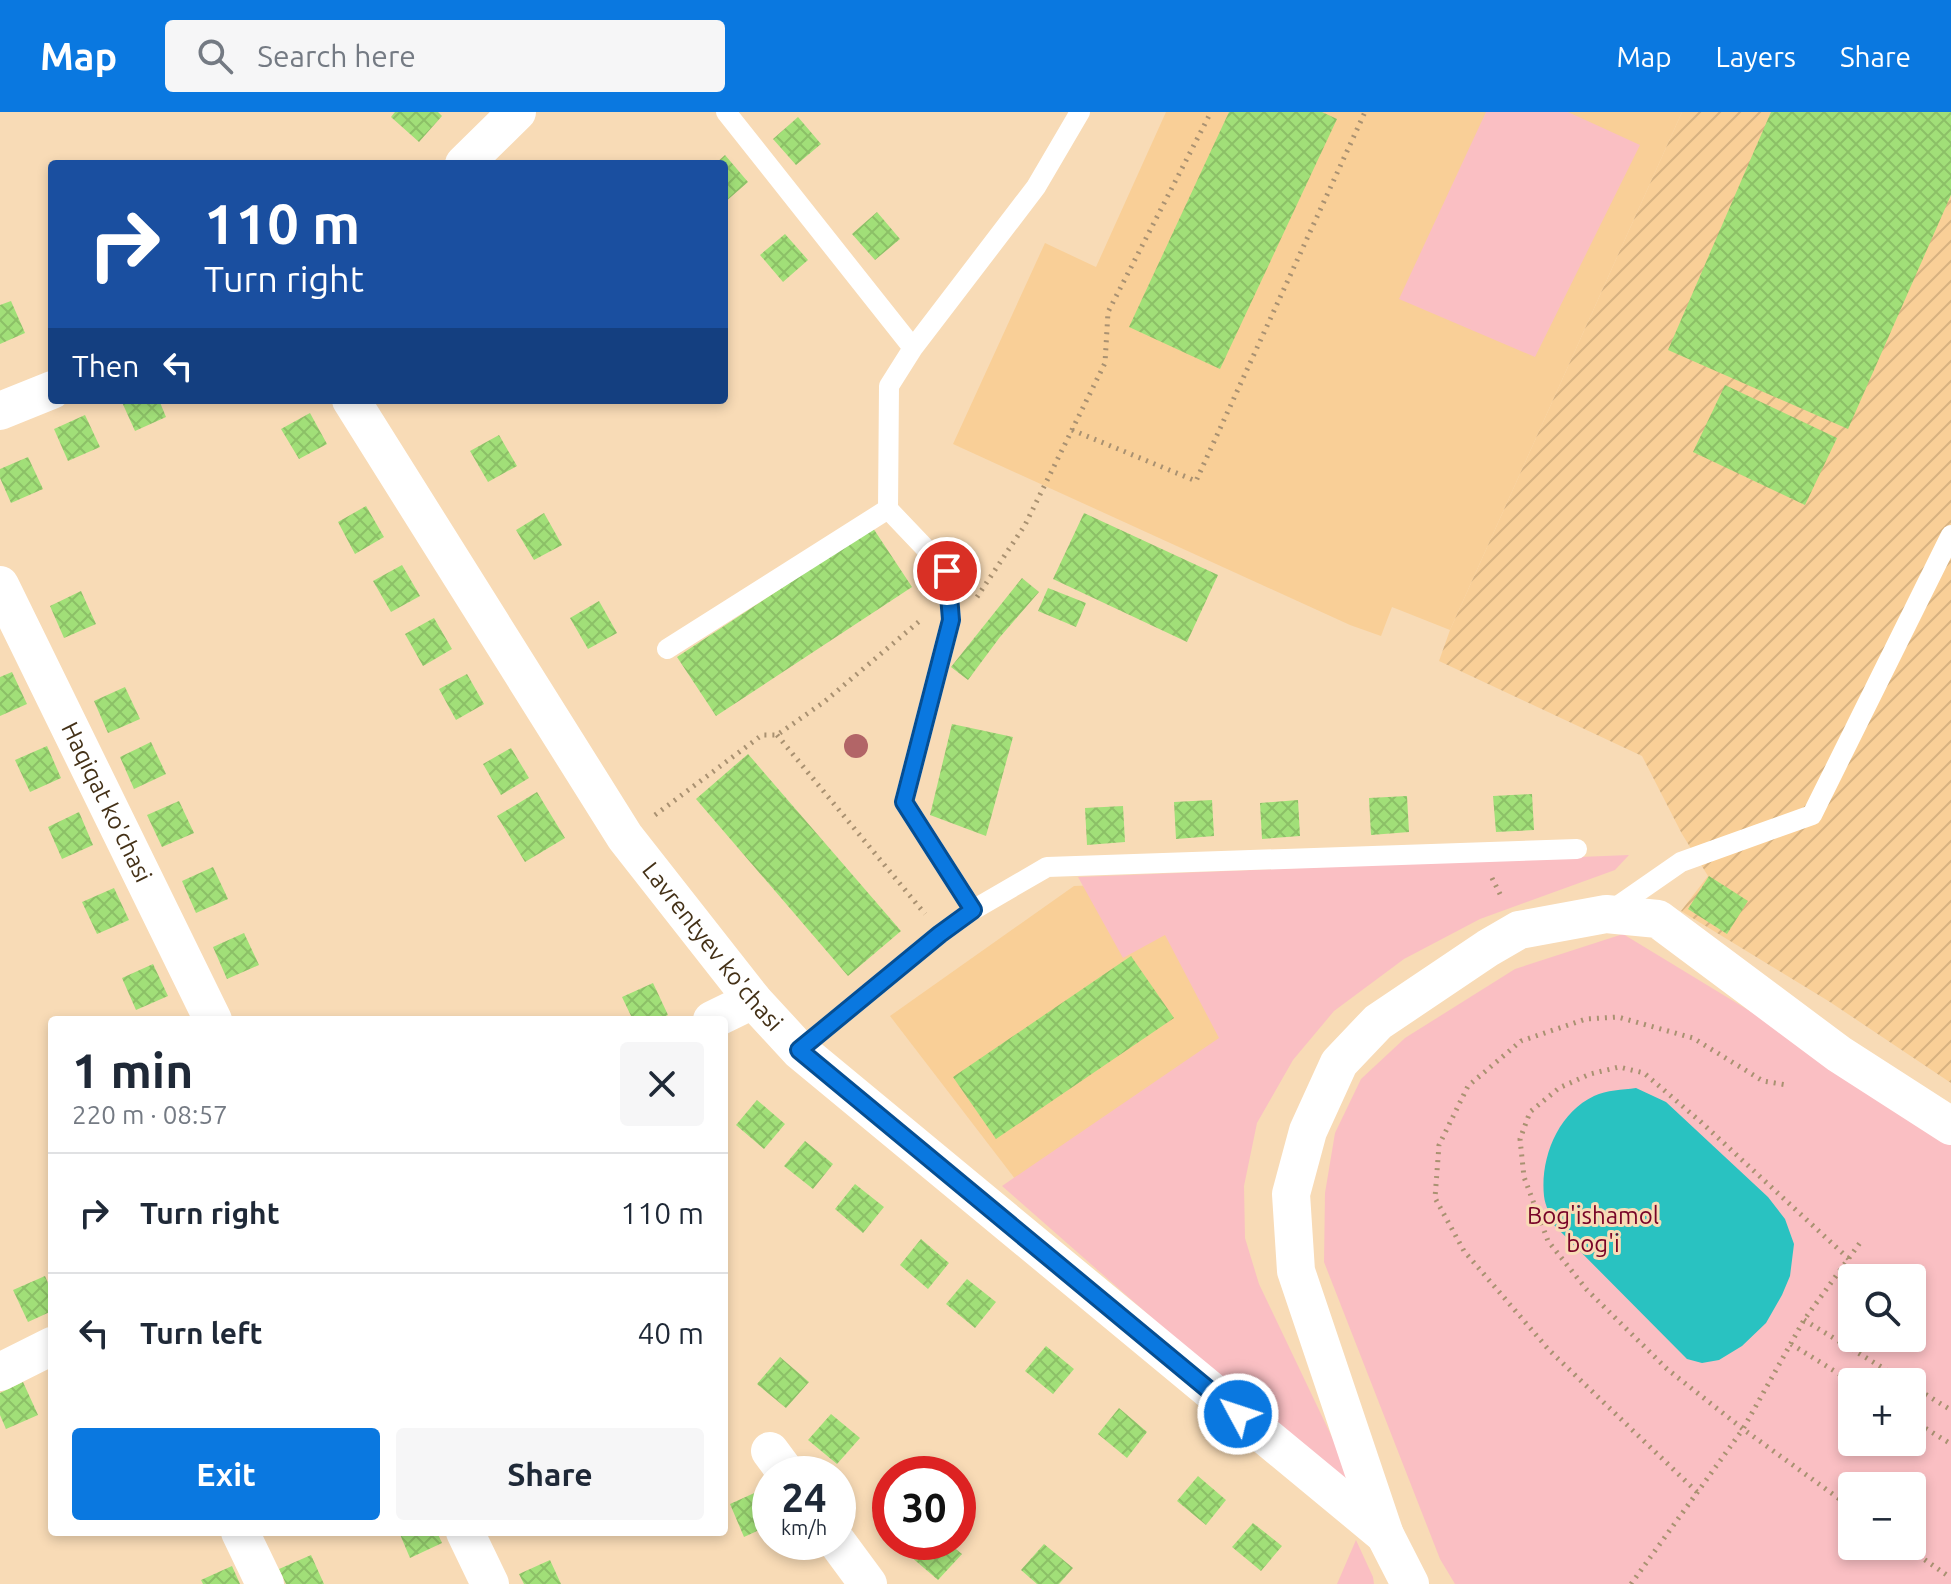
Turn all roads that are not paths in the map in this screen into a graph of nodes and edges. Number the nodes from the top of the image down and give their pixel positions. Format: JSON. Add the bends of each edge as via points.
{"nodes":[{"id":1,"x":517,"y":112,"type":"edge"},
{"id":2,"x":726,"y":112,"type":"edge"},
{"id":3,"x":1080,"y":112,"type":"edge"},
{"id":4,"x":468,"y":160,"type":"edge"},
{"id":5,"x":913,"y":348,"type":"junction"},
{"id":6,"x":48,"y":392,"type":"edge"},
{"id":7,"x":354,"y":404,"type":"edge"},
{"id":8,"x":0,"y":411,"type":"edge"},
{"id":9,"x":888,"y":509,"type":"junction"},
{"id":10,"x":1951,"y":535,"type":"edge"},
{"id":11,"x":0,"y":585,"type":"edge"},
{"id":12,"x":667,"y":649,"type":"dead end"},
{"id":13,"x":1577,"y":849,"type":"dead end"},
{"id":14,"x":973,"y":910,"type":"junction"},
{"id":15,"x":1606,"y":914,"type":"junction"},
{"id":16,"x":753,"y":1000,"type":"junction"},
{"id":17,"x":211,"y":1016,"type":"edge"},
{"id":18,"x":720,"y":1016,"type":"edge"},
{"id":19,"x":799,"y":1050,"type":"junction"},
{"id":20,"x":1951,"y":1126,"type":"edge"},
{"id":21,"x":48,"y":1348,"type":"edge"},
{"id":22,"x":0,"y":1372,"type":"edge"},
{"id":23,"x":1385,"y":1535,"type":"junction"},
{"id":24,"x":242,"y":1536,"type":"edge"},
{"id":25,"x":467,"y":1536,"type":"edge"},
{"id":26,"x":850,"y":1560,"type":"edge"},
{"id":27,"x":265,"y":1584,"type":"edge"},
{"id":28,"x":490,"y":1584,"type":"edge"},
{"id":29,"x":868,"y":1584,"type":"edge"},
{"id":30,"x":1410,"y":1584,"type":"edge"}],
"edges":[{"from":1,"to":4,"type":"street"},
{"from":2,"to":5,"type":"lane"},
{"from":3,"to":5,"type":"lane","via":[[1036,187]]},
{"from":5,"to":9,"type":"lane","via":[[889,386]]},
{"from":6,"to":8,"type":"street"},
{"from":7,"to":16,"type":"street","name":"Lavrentyev ko'chasi","via":[[625,837]]},
{"from":9,"to":12,"type":"lane"},
{"from":9,"to":14,"type":"lane","via":[[947,571],[951,620],[904,802]]},
{"from":10,"to":15,"type":"lane","via":[[1812,815],[1681,862]]},
{"from":11,"to":17,"type":"street","name":"Haqiqat ko'chasi"},
{"from":13,"to":14,"type":"lane","via":[[1047,867]]},
{"from":14,"to":19,"type":"lane"},
{"from":15,"to":20,"type":"street","via":[[1658,919],[1839,1054]]},
{"from":15,"to":23,"type":"street","via":[[1519,930],[1378,1022],[1339,1063],[1308,1131],[1291,1194],[1296,1271]]},
{"from":16,"to":18,"type":"street"},
{"from":16,"to":19,"type":"street","name":"Lavrentyev ko'chasi"},
{"from":19,"to":23,"type":"street","name":"Lavrentyev ko'chasi"},
{"from":21,"to":22,"type":"street"},
{"from":23,"to":30,"type":"street"},
{"from":24,"to":27,"type":"street"},
{"from":25,"to":28,"type":"street"},
{"from":26,"to":29,"type":"street"}]}
